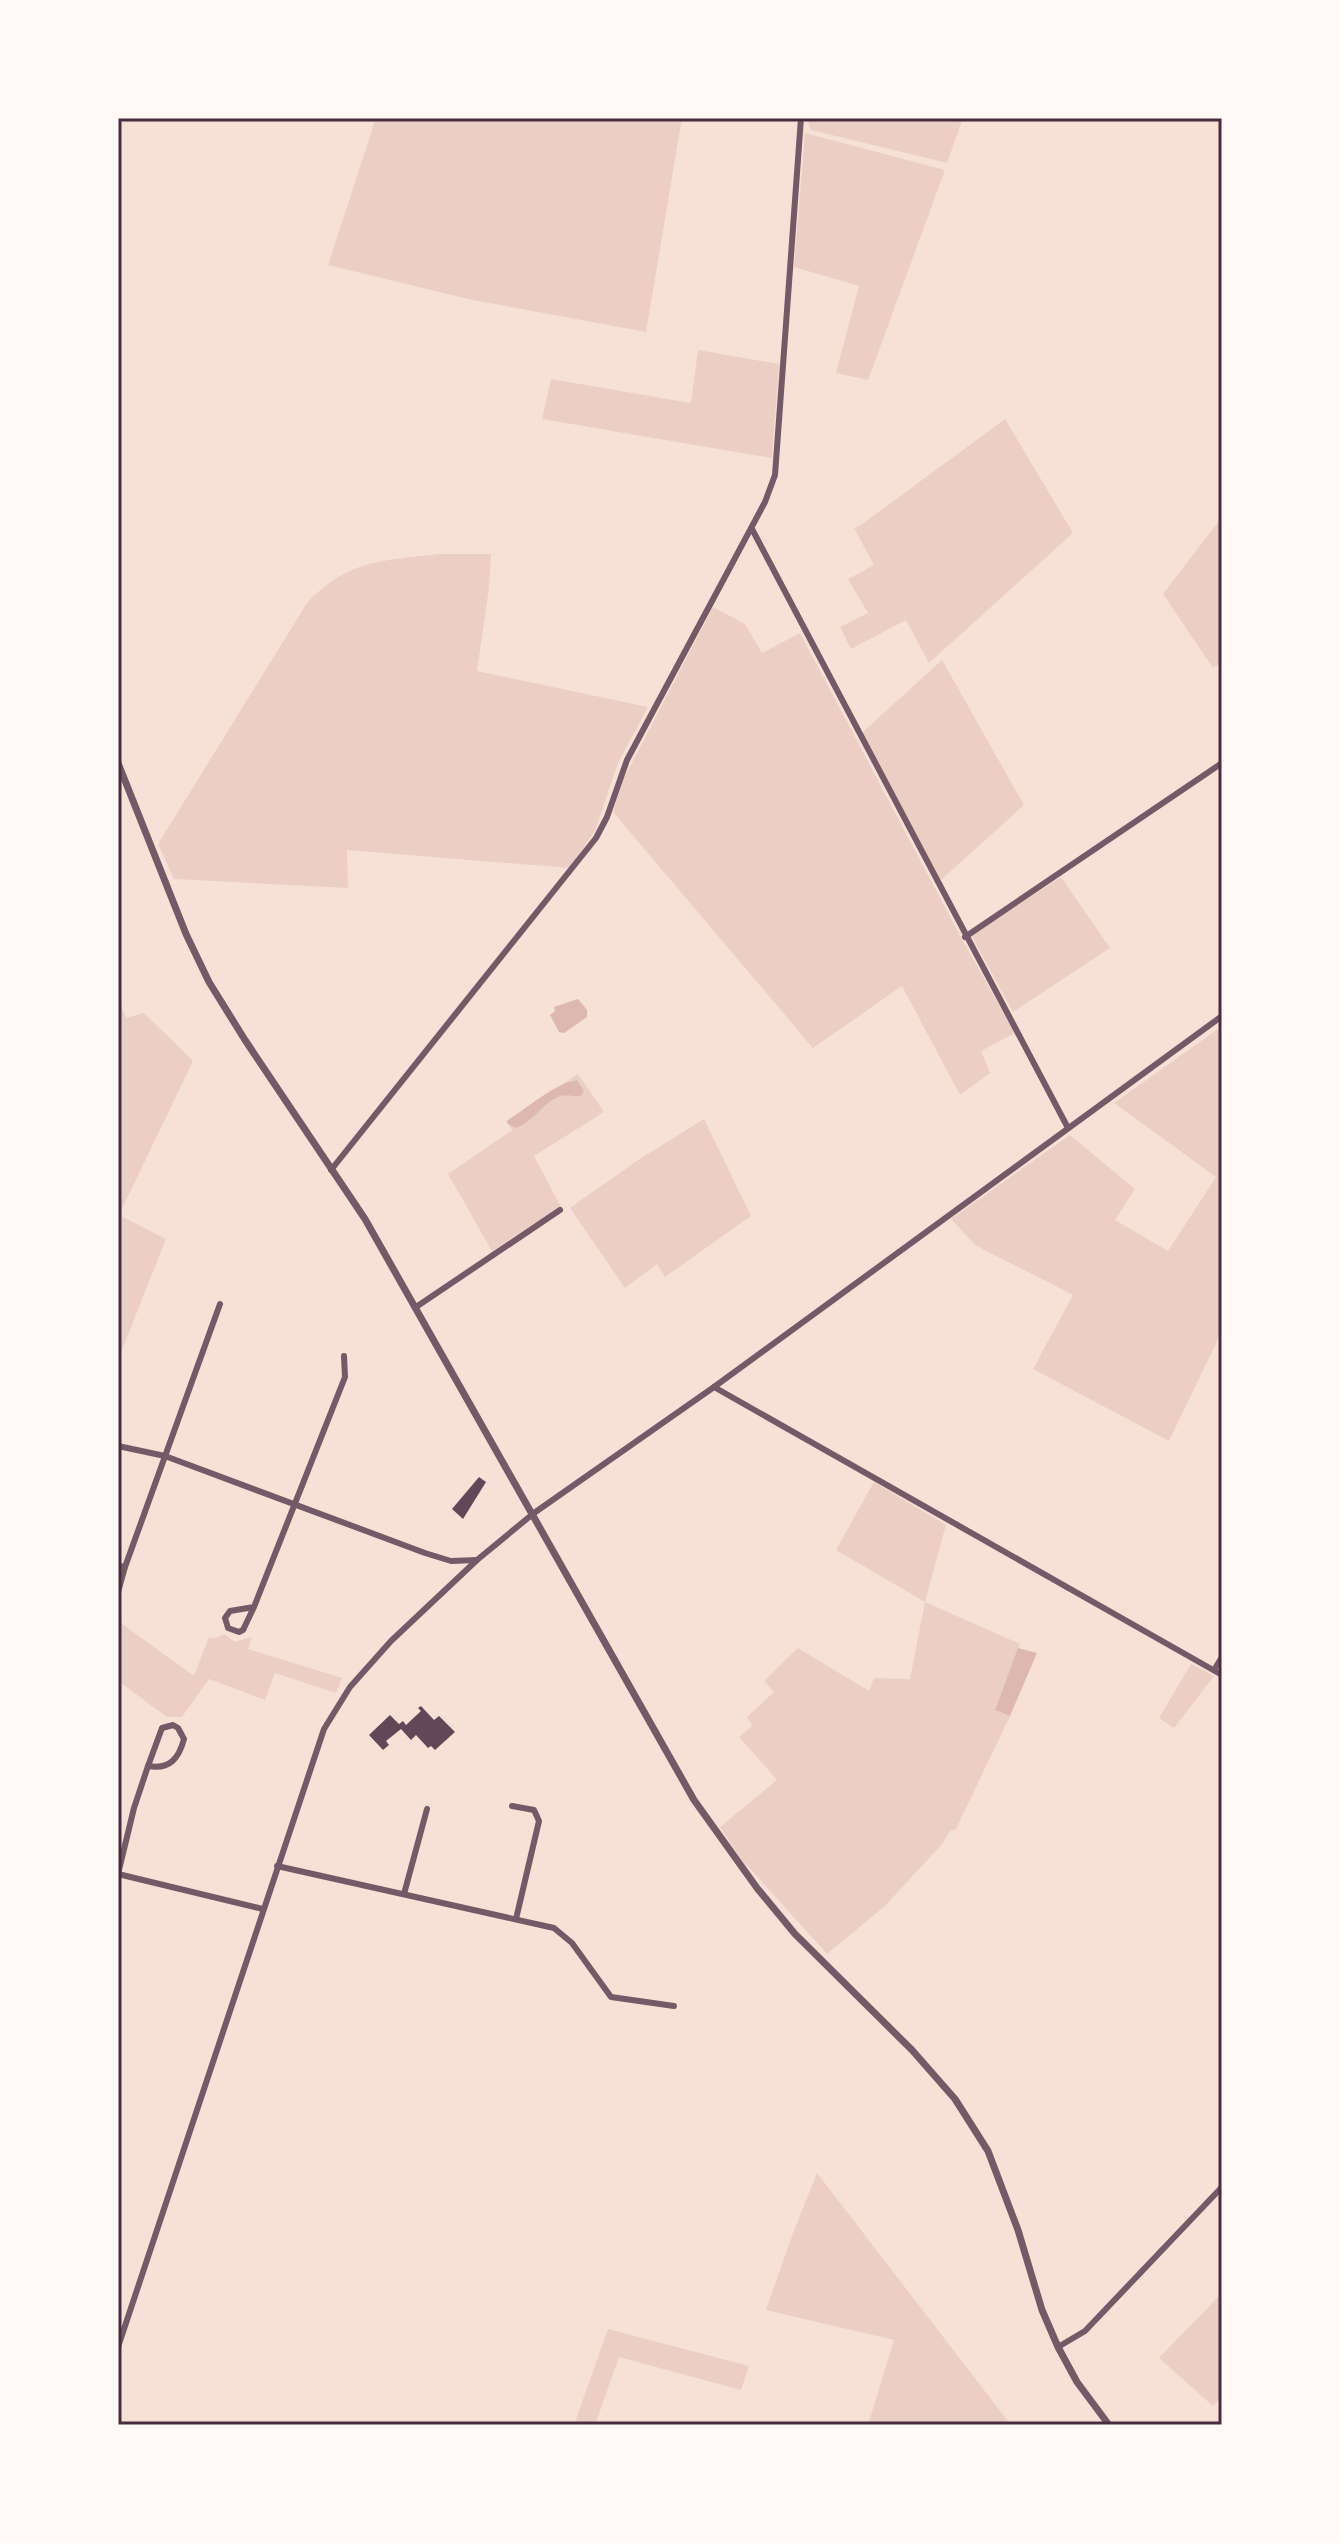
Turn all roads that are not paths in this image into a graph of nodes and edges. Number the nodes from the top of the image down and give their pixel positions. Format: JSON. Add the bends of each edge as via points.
{"nodes":[{"id":1,"x":801,"y":118,"type":"edge"},
{"id":2,"x":752,"y":529,"type":"junction"},
{"id":3,"x":118,"y":763,"type":"edge"},
{"id":4,"x":1222,"y":763,"type":"edge"},
{"id":5,"x":965,"y":937,"type":"junction"},
{"id":6,"x":1222,"y":1016,"type":"edge"},
{"id":7,"x":1068,"y":1128,"type":"junction"},
{"id":8,"x":331,"y":1170,"type":"junction"},
{"id":9,"x":560,"y":1210,"type":"dead end"},
{"id":10,"x":220,"y":1304,"type":"dead end"},
{"id":11,"x":416,"y":1307,"type":"junction"},
{"id":12,"x":344,"y":1356,"type":"dead end"},
{"id":13,"x":714,"y":1387,"type":"junction"},
{"id":14,"x":118,"y":1446,"type":"edge"},
{"id":15,"x":165,"y":1456,"type":"junction"},
{"id":16,"x":294,"y":1504,"type":"junction"},
{"id":17,"x":534,"y":1513,"type":"junction"},
{"id":18,"x":477,"y":1560,"type":"junction"},
{"id":19,"x":122,"y":1567,"type":"edge"},
{"id":20,"x":118,"y":1592,"type":"edge"},
{"id":21,"x":254,"y":1607,"type":"junction"},
{"id":22,"x":1222,"y":1657,"type":"edge"},
{"id":23,"x":1214,"y":1670,"type":"junction"},
{"id":24,"x":1222,"y":1675,"type":"edge"},
{"id":25,"x":148,"y":1766,"type":"junction"},
{"id":26,"x":512,"y":1806,"type":"dead end"},
{"id":27,"x":427,"y":1809,"type":"dead end"},
{"id":28,"x":277,"y":1866,"type":"junction"},
{"id":29,"x":118,"y":1874,"type":"edge"},
{"id":30,"x":404,"y":1894,"type":"junction"},
{"id":31,"x":263,"y":1909,"type":"junction"},
{"id":32,"x":516,"y":1919,"type":"junction"},
{"id":33,"x":674,"y":2006,"type":"dead end"},
{"id":34,"x":1222,"y":2187,"type":"edge"},
{"id":35,"x":118,"y":2347,"type":"edge"},
{"id":36,"x":1058,"y":2347,"type":"junction"},
{"id":37,"x":1106,"y":2424,"type":"edge"}],
"edges":[{"from":1,"to":2,"type":"street","via":[[775,467]]},
{"from":2,"to":5,"type":"street"},
{"from":2,"to":8,"type":"street","via":[[627,760],[596,838]]},
{"from":3,"to":8,"type":"street","via":[[209,982]]},
{"from":4,"to":5,"type":"street"},
{"from":5,"to":7,"type":"street"},
{"from":6,"to":7,"type":"street"},
{"from":7,"to":13,"type":"street"},
{"from":8,"to":11,"type":"street"},
{"from":9,"to":11,"type":"street"},
{"from":10,"to":15,"type":"street"},
{"from":11,"to":17,"type":"street"},
{"from":12,"to":16,"type":"street","via":[[345,1377]]},
{"from":13,"to":17,"type":"street"},
{"from":13,"to":23,"type":"street"},
{"from":14,"to":15,"type":"street"},
{"from":15,"to":16,"type":"street"},
{"from":15,"to":19,"type":"street"},
{"from":16,"to":18,"type":"street","via":[[451,1561]]},
{"from":16,"to":21,"type":"street"},
{"from":17,"to":18,"type":"street"},
{"from":17,"to":36,"type":"street","via":[[719,1836],[795,1934],[955,2099],[988,2151]]},
{"from":18,"to":28,"type":"street","via":[[391,1641],[337,1706],[324,1729]]},
{"from":19,"to":20,"type":"street"},
{"from":21,"to":21,"type":"street","via":[[230,1611],[225,1618],[228,1628],[243,1630]]},
{"from":22,"to":23,"type":"street"},
{"from":23,"to":24,"type":"street"},
{"from":25,"to":25,"type":"street","via":[[175,1760],[184,1739],[178,1728],[162,1728]]},
{"from":25,"to":29,"type":"street"},
{"from":26,"to":32,"type":"street","via":[[534,1810],[539,1821]]},
{"from":27,"to":30,"type":"street"},
{"from":28,"to":30,"type":"street"},
{"from":28,"to":31,"type":"street"},
{"from":29,"to":31,"type":"street"},
{"from":30,"to":32,"type":"street"},
{"from":31,"to":35,"type":"street"},
{"from":32,"to":33,"type":"street","via":[[554,1928],[572,1943],[611,1997]]},
{"from":34,"to":36,"type":"street","via":[[1085,2331]]},
{"from":36,"to":37,"type":"street"}]}
